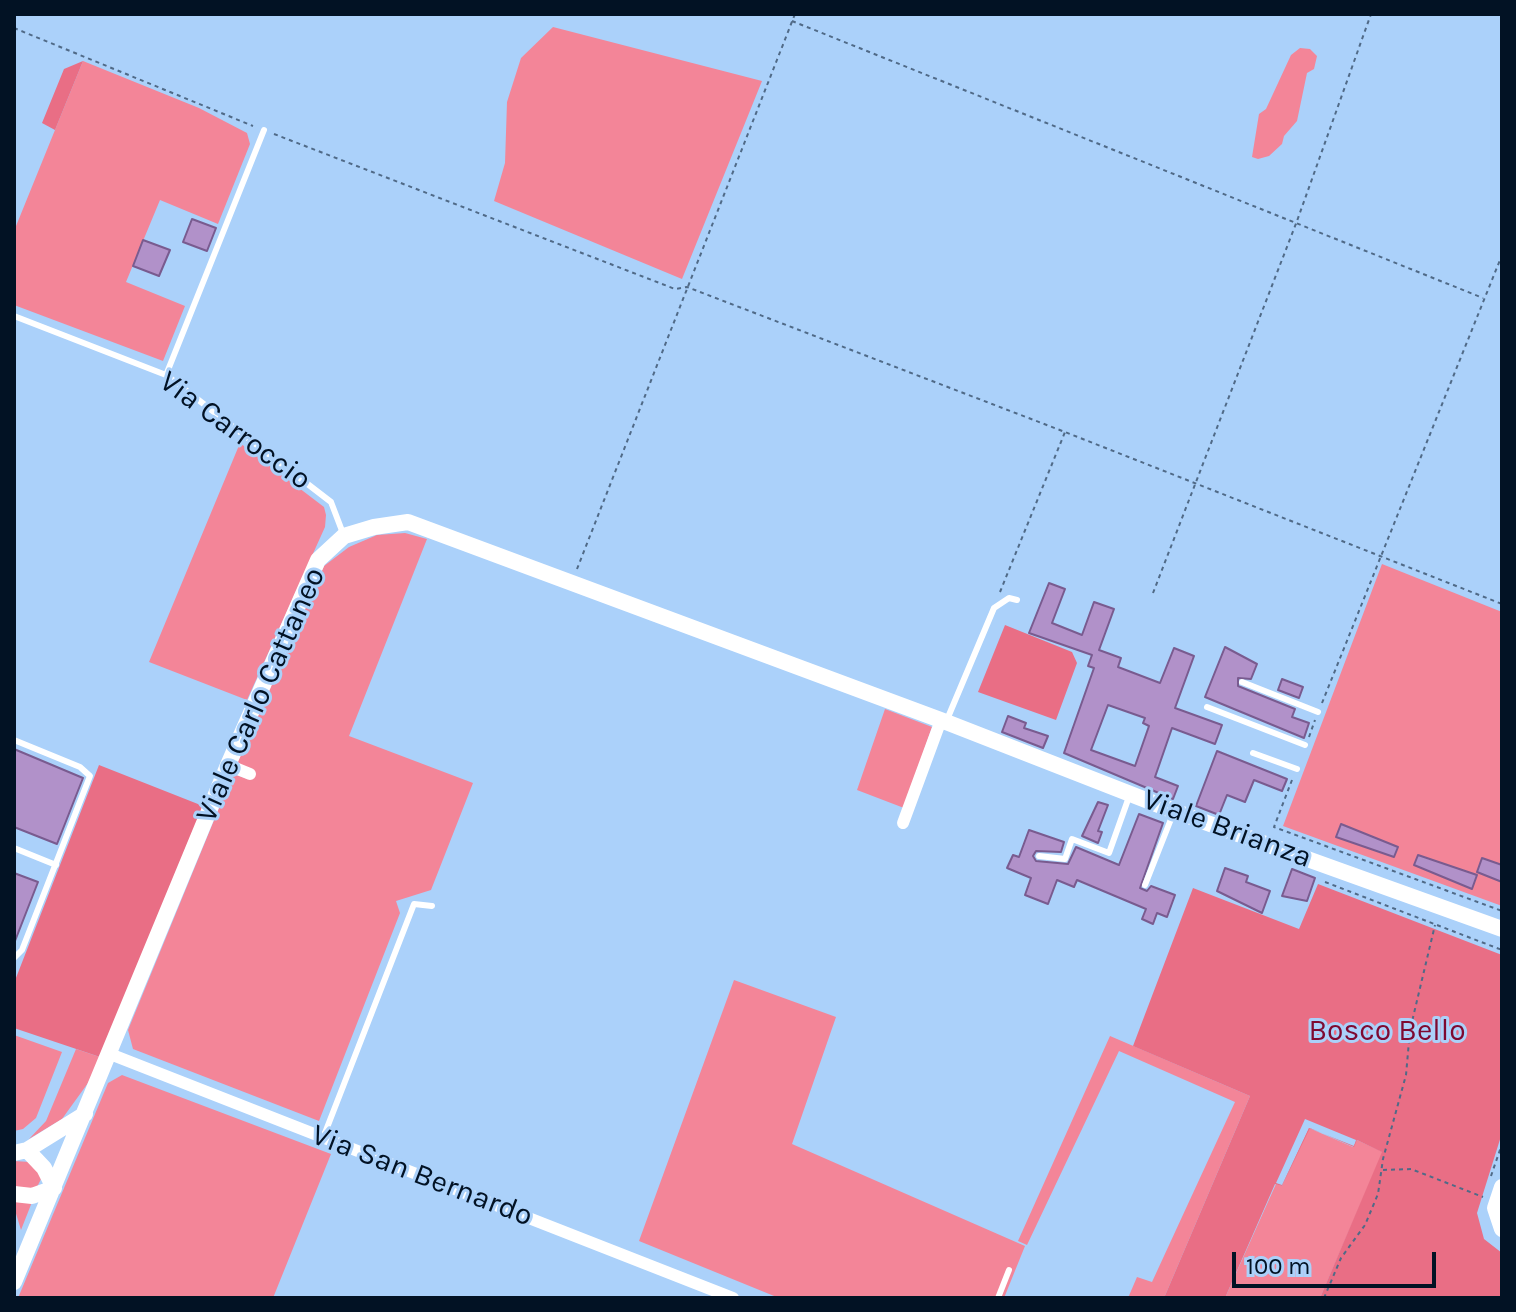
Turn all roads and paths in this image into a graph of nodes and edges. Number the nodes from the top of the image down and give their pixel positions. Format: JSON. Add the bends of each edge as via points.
{"nodes":[{"id":1,"x":795,"y":14,"type":"edge"},
{"id":2,"x":1371,"y":14,"type":"edge"},
{"id":3,"x":792,"y":21,"type":"junction"},
{"id":4,"x":14,"y":28,"type":"edge"},
{"id":5,"x":264,"y":130,"type":"junction"},
{"id":6,"x":1297,"y":221,"type":"junction"},
{"id":7,"x":1502,"y":255,"type":"edge"},
{"id":8,"x":687,"y":287,"type":"junction"},
{"id":9,"x":1484,"y":298,"type":"junction"},
{"id":10,"x":14,"y":316,"type":"edge"},
{"id":11,"x":166,"y":375,"type":"junction"},
{"id":12,"x":1065,"y":432,"type":"junction"},
{"id":13,"x":1196,"y":483,"type":"junction"},
{"id":14,"x":344,"y":536,"type":"junction"},
{"id":15,"x":1380,"y":557,"type":"junction"},
{"id":16,"x":572,"y":582,"type":"junction"},
{"id":17,"x":1153,"y":593,"type":"dead end"},
{"id":18,"x":1017,"y":600,"type":"dead end"},
{"id":19,"x":1502,"y":604,"type":"edge"},
{"id":20,"x":994,"y":608,"type":"junction"},
{"id":21,"x":1242,"y":682,"type":"dead end"},
{"id":22,"x":1207,"y":707,"type":"dead end"},
{"id":23,"x":1318,"y":712,"type":"junction"},
{"id":24,"x":947,"y":722,"type":"junction"},
{"id":25,"x":14,"y":740,"type":"edge"},
{"id":26,"x":1305,"y":745,"type":"joint"},
{"id":27,"x":1253,"y":753,"type":"dead end"},
{"id":28,"x":228,"y":765,"type":"junction"},
{"id":29,"x":1297,"y":769,"type":"joint"},
{"id":30,"x":250,"y":774,"type":"dead end"},
{"id":31,"x":1130,"y":794,"type":"junction"},
{"id":32,"x":1174,"y":811,"type":"junction"},
{"id":33,"x":903,"y":823,"type":"dead end"},
{"id":34,"x":14,"y":848,"type":"edge"},
{"id":35,"x":1039,"y":856,"type":"dead end"},
{"id":36,"x":56,"y":865,"type":"junction"},
{"id":37,"x":1145,"y":885,"type":"dead end"},
{"id":38,"x":432,"y":906,"type":"dead end"},
{"id":39,"x":1502,"y":911,"type":"edge"},
{"id":40,"x":1410,"y":916,"type":"dead end"},
{"id":41,"x":1435,"y":925,"type":"junction"},
{"id":42,"x":1502,"y":929,"type":"edge"},
{"id":43,"x":1502,"y":950,"type":"edge"},
{"id":44,"x":14,"y":958,"type":"edge"},
{"id":45,"x":110,"y":1054,"type":"junction"},
{"id":46,"x":85,"y":1114,"type":"junction"},
{"id":47,"x":323,"y":1138,"type":"junction"},
{"id":48,"x":20,"y":1151,"type":"edge"},
{"id":49,"x":1382,"y":1170,"type":"junction"},
{"id":50,"x":1502,"y":1187,"type":"edge"},
{"id":51,"x":54,"y":1188,"type":"junction"},
{"id":52,"x":14,"y":1194,"type":"edge"},
{"id":53,"x":1484,"y":1197,"type":"dead end"},
{"id":54,"x":1502,"y":1229,"type":"edge"},
{"id":55,"x":14,"y":1243,"type":"edge"},
{"id":56,"x":1009,"y":1270,"type":"dead end"},
{"id":57,"x":16,"y":1276,"type":"edge"},
{"id":58,"x":733,"y":1298,"type":"edge"},
{"id":59,"x":998,"y":1298,"type":"edge"},
{"id":60,"x":1324,"y":1298,"type":"edge"}],
"edges":[{"from":1,"to":3,"type":"path"},
{"from":2,"to":6,"type":"path"},
{"from":3,"to":6,"type":"path"},
{"from":3,"to":8,"type":"path"},
{"from":4,"to":5,"type":"path"},
{"from":5,"to":8,"type":"path","via":[[675,289]]},
{"from":5,"to":11,"type":"lane"},
{"from":6,"to":9,"type":"path"},
{"from":6,"to":13,"type":"path"},
{"from":7,"to":9,"type":"path"},
{"from":8,"to":12,"type":"path"},
{"from":8,"to":16,"type":"path"},
{"from":9,"to":15,"type":"path"},
{"from":10,"to":11,"type":"lane","name":"Via Carroccio"},
{"from":11,"to":14,"type":"lane","name":"Via Carroccio","via":[[331,502]]},
{"from":12,"to":13,"type":"path"},
{"from":12,"to":20,"type":"path"},
{"from":13,"to":15,"type":"path"},
{"from":13,"to":17,"type":"path"},
{"from":14,"to":16,"type":"street","name":"Viale Carlo Cattaneo","via":[[408,522]]},
{"from":14,"to":28,"type":"street","name":"Viale Carlo Cattaneo","via":[[318,560]]},
{"from":15,"to":19,"type":"path"},
{"from":15,"to":23,"type":"path"},
{"from":16,"to":24,"type":"street","name":"Viale Carlo Cattaneo"},
{"from":18,"to":20,"type":"lane","via":[[1009,598]]},
{"from":20,"to":24,"type":"lane"},
{"from":21,"to":23,"type":"lane"},
{"from":22,"to":26,"type":"lane"},
{"from":23,"to":26,"type":"path"},
{"from":24,"to":31,"type":"street","name":"Viale Brianza"},
{"from":24,"to":33,"type":"street"},
{"from":25,"to":36,"type":"lane","via":[[90,776]]},
{"from":27,"to":29,"type":"lane"},
{"from":28,"to":30,"type":"street"},
{"from":28,"to":45,"type":"street","name":"Viale Carlo Cattaneo"},
{"from":29,"to":39,"type":"path","via":[[1274,827]]},
{"from":31,"to":32,"type":"street","name":"Viale Brianza"},
{"from":31,"to":35,"type":"lane","via":[[1109,853],[1072,839],[1065,859]]},
{"from":32,"to":37,"type":"lane"},
{"from":32,"to":42,"type":"street","name":"Viale Brianza"},
{"from":34,"to":36,"type":"lane"},
{"from":36,"to":44,"type":"lane"},
{"from":38,"to":47,"type":"lane","via":[[414,904]]},
{"from":40,"to":41,"type":"path"},
{"from":41,"to":43,"type":"path"},
{"from":41,"to":49,"type":"path"},
{"from":45,"to":46,"type":"street","name":"Viale Carlo Cattaneo"},
{"from":45,"to":47,"type":"street","name":"Via San Bernardo"},
{"from":46,"to":48,"type":"street"},
{"from":46,"to":51,"type":"street","name":"Viale Carlo Cattaneo"},
{"from":47,"to":58,"type":"street","name":"Via San Bernardo"},
{"from":48,"to":51,"type":"street","via":[[44,1168]]},
{"from":49,"to":53,"type":"path","via":[[1411,1169]]},
{"from":49,"to":60,"type":"path","via":[[1365,1225],[1341,1258]]},
{"from":50,"to":54,"type":"street","via":[[1495,1208]]},
{"from":51,"to":52,"type":"street","via":[[32,1196]]},
{"from":51,"to":57,"type":"street","name":"Viale Carlo Cattaneo"},
{"from":55,"to":57,"type":"street"},
{"from":56,"to":59,"type":"lane"}]}
